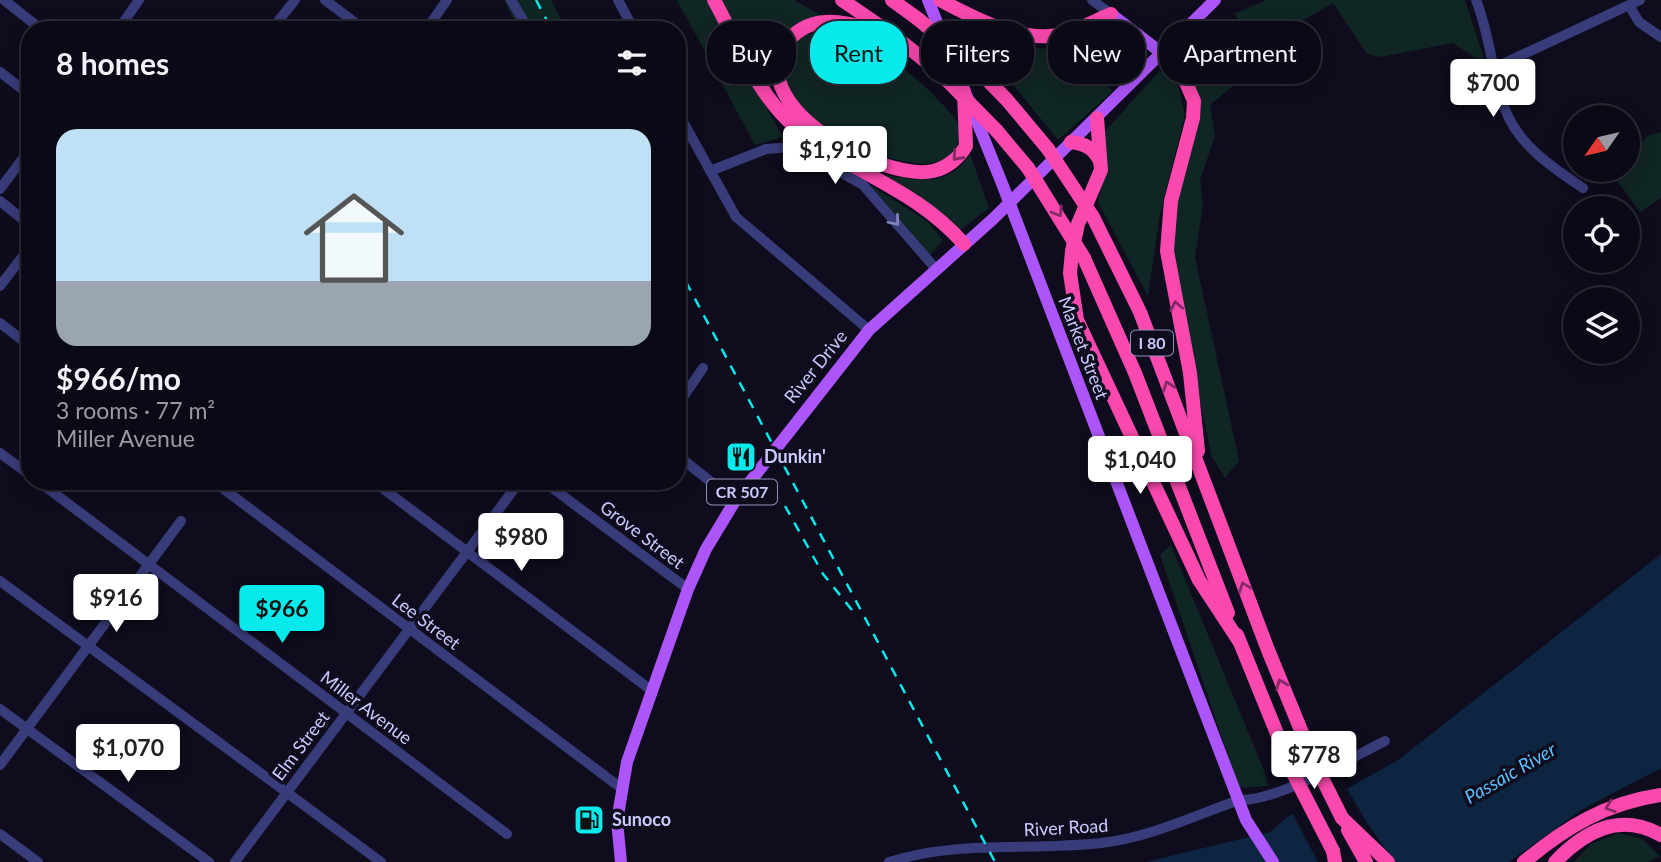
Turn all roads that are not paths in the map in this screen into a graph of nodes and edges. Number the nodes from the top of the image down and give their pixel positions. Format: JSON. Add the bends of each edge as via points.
{"nodes":[{"id":1,"x":4,"y":0,"type":"edge"},
{"id":2,"x":139,"y":0,"type":"edge"},
{"id":3,"x":295,"y":0,"type":"edge"},
{"id":4,"x":325,"y":0,"type":"edge"},
{"id":5,"x":447,"y":0,"type":"edge"},
{"id":6,"x":512,"y":0,"type":"edge"},
{"id":7,"x":618,"y":0,"type":"edge"},
{"id":8,"x":714,"y":0,"type":"edge"},
{"id":9,"x":842,"y":0,"type":"edge"},
{"id":10,"x":892,"y":0,"type":"edge"},
{"id":11,"x":928,"y":0,"type":"edge"},
{"id":12,"x":1092,"y":0,"type":"edge"},
{"id":13,"x":1215,"y":0,"type":"edge"},
{"id":14,"x":1476,"y":0,"type":"edge"},
{"id":15,"x":1640,"y":0,"type":"edge"},
{"id":16,"x":943,"y":2,"type":"edge"},
{"id":17,"x":1630,"y":7,"type":"junction"},
{"id":18,"x":1111,"y":14,"type":"junction"},
{"id":19,"x":31,"y":21,"type":"edge"},
{"id":20,"x":124,"y":21,"type":"edge"},
{"id":21,"x":278,"y":21,"type":"edge"},
{"id":22,"x":353,"y":21,"type":"edge"},
{"id":23,"x":432,"y":21,"type":"edge"},
{"id":24,"x":524,"y":21,"type":"edge"},
{"id":25,"x":629,"y":21,"type":"edge"},
{"id":26,"x":873,"y":21,"type":"edge"},
{"id":27,"x":1195,"y":21,"type":"edge"},
{"id":28,"x":810,"y":26,"type":"edge"},
{"id":29,"x":1661,"y":37,"type":"edge"},
{"id":30,"x":907,"y":46,"type":"edge"},
{"id":31,"x":1159,"y":51,"type":"edge"},
{"id":32,"x":1159,"y":58,"type":"edge"},
{"id":33,"x":1494,"y":68,"type":"junction"},
{"id":34,"x":0,"y":72,"type":"edge"},
{"id":35,"x":1187,"y":84,"type":"edge"},
{"id":36,"x":21,"y":88,"type":"edge"},
{"id":37,"x":964,"y":91,"type":"junction"},
{"id":38,"x":1097,"y":118,"type":"junction"},
{"id":39,"x":686,"y":127,"type":"edge"},
{"id":40,"x":1071,"y":142,"type":"junction"},
{"id":41,"x":21,"y":161,"type":"edge"},
{"id":42,"x":1101,"y":170,"type":"junction"},
{"id":43,"x":710,"y":171,"type":"junction"},
{"id":44,"x":1583,"y":188,"type":"dead end"},
{"id":45,"x":0,"y":189,"type":"edge"},
{"id":46,"x":0,"y":201,"type":"edge"},
{"id":47,"x":1009,"y":203,"type":"junction"},
{"id":48,"x":21,"y":218,"type":"edge"},
{"id":49,"x":964,"y":244,"type":"junction"},
{"id":50,"x":21,"y":259,"type":"edge"},
{"id":51,"x":936,"y":269,"type":"junction"},
{"id":52,"x":0,"y":286,"type":"edge"},
{"id":53,"x":0,"y":323,"type":"edge"},
{"id":54,"x":869,"y":330,"type":"junction"},
{"id":55,"x":21,"y":338,"type":"edge"},
{"id":56,"x":703,"y":368,"type":"dead end"},
{"id":57,"x":686,"y":393,"type":"edge"},
{"id":58,"x":0,"y":453,"type":"edge"},
{"id":59,"x":686,"y":462,"type":"edge"},
{"id":60,"x":21,"y":468,"type":"edge"},
{"id":61,"x":1200,"y":473,"type":"junction"},
{"id":62,"x":50,"y":490,"type":"edge"},
{"id":63,"x":224,"y":490,"type":"edge"},
{"id":64,"x":385,"y":490,"type":"edge"},
{"id":65,"x":513,"y":490,"type":"edge"},
{"id":66,"x":555,"y":490,"type":"edge"},
{"id":67,"x":736,"y":501,"type":"junction"},
{"id":68,"x":181,"y":521,"type":"dead end"},
{"id":69,"x":468,"y":552,"type":"junction"},
{"id":70,"x":149,"y":564,"type":"junction"},
{"id":71,"x":0,"y":581,"type":"edge"},
{"id":72,"x":688,"y":589,"type":"junction"},
{"id":73,"x":409,"y":629,"type":"junction"},
{"id":74,"x":1239,"y":641,"type":"junction"},
{"id":75,"x":88,"y":646,"type":"junction"},
{"id":76,"x":651,"y":690,"type":"junction"},
{"id":77,"x":0,"y":709,"type":"edge"},
{"id":78,"x":346,"y":713,"type":"junction"},
{"id":79,"x":28,"y":730,"type":"junction"},
{"id":80,"x":1385,"y":741,"type":"dead end"},
{"id":81,"x":0,"y":765,"type":"edge"},
{"id":82,"x":621,"y":788,"type":"junction"},
{"id":83,"x":287,"y":791,"type":"junction"},
{"id":84,"x":1661,"y":795,"type":"edge"},
{"id":85,"x":1239,"y":800,"type":"junction"},
{"id":86,"x":1342,"y":818,"type":"junction"},
{"id":87,"x":1564,"y":832,"type":"junction"},
{"id":88,"x":0,"y":834,"type":"edge"},
{"id":89,"x":507,"y":834,"type":"dead end"},
{"id":90,"x":1590,"y":834,"type":"junction"},
{"id":91,"x":1661,"y":835,"type":"edge"},
{"id":92,"x":1335,"y":858,"type":"edge"},
{"id":93,"x":38,"y":862,"type":"edge"},
{"id":94,"x":209,"y":862,"type":"edge"},
{"id":95,"x":235,"y":862,"type":"edge"},
{"id":96,"x":382,"y":862,"type":"edge"},
{"id":97,"x":621,"y":862,"type":"edge"},
{"id":98,"x":889,"y":862,"type":"edge"},
{"id":99,"x":1273,"y":862,"type":"edge"},
{"id":100,"x":1366,"y":862,"type":"edge"},
{"id":101,"x":1388,"y":862,"type":"edge"},
{"id":102,"x":1524,"y":862,"type":"edge"},
{"id":103,"x":1539,"y":862,"type":"edge"},
{"id":104,"x":1555,"y":862,"type":"edge"},
{"id":105,"x":1566,"y":862,"type":"edge"}],
"edges":[{"from":1,"to":19,"type":"street"},
{"from":2,"to":20,"type":"street"},
{"from":3,"to":21,"type":"street"},
{"from":4,"to":22,"type":"street"},
{"from":5,"to":23,"type":"street"},
{"from":6,"to":24,"type":"street"},
{"from":7,"to":25,"type":"street"},
{"from":8,"to":49,"type":"highway","via":[[760,84],[792,124],[927,208]]},
{"from":9,"to":26,"type":"highway","number":"I 80"},
{"from":61,"to":10,"type":"highway","number":"I 80","one_way":true,"bridge":true,"via":[[1140,312],[1093,217],[1048,149],[1007,100],[970,62]]},
{"from":11,"to":37,"type":"main road","name":"Market Street"},
{"from":12,"to":18,"type":"street"},
{"from":13,"to":27,"type":"main road","name":"River Drive","number":"CR 507"},
{"from":14,"to":33,"type":"street"},
{"from":15,"to":17,"type":"street"},
{"from":16,"to":18,"type":"highway","via":[[1034,36],[1066,32]]},
{"from":17,"to":29,"type":"street","via":[[1639,22]]},
{"from":17,"to":33,"type":"street"},
{"from":18,"to":31,"type":"main road"},
{"from":37,"to":28,"type":"highway","one_way":true,"via":[[966,146],[948,165],[924,172],[852,150],[819,131],[785,99],[779,85],[778,61],[789,39]]},
{"from":30,"to":74,"type":"highway","number":"I 80","one_way":true,"bridge":true,"via":[[939,72],[1028,168],[1084,258],[1135,373]]},
{"from":32,"to":38,"type":"main road","name":"River Drive","number":"CR 507"},
{"from":33,"to":44,"type":"street","via":[[1505,109],[1520,135]]},
{"from":34,"to":36,"type":"street"},
{"from":61,"to":35,"type":"highway","one_way":true,"via":[[1190,373],[1167,251],[1171,201],[1193,118],[1194,101]]},
{"from":37,"to":47,"type":"main road","name":"Market Street"},
{"from":38,"to":40,"type":"main road","name":"River Drive","number":"CR 507"},
{"from":38,"to":42,"type":"highway"},
{"from":39,"to":43,"type":"street"},
{"from":40,"to":42,"type":"highway","via":[[1094,150]]},
{"from":40,"to":47,"type":"main road","name":"River Drive","number":"CR 507"},
{"from":41,"to":45,"type":"street"},
{"from":42,"to":74,"type":"highway","via":[[1078,224],[1070,273],[1072,297],[1086,343],[1199,580]]},
{"from":43,"to":51,"type":"street","one_way":true,"via":[[766,149],[803,151],[863,185]]},
{"from":43,"to":54,"type":"street","via":[[736,217]]},
{"from":46,"to":48,"type":"street"},
{"from":47,"to":49,"type":"main road","name":"River Drive","number":"CR 507"},
{"from":47,"to":85,"type":"main road","name":"Market Street"},
{"from":49,"to":51,"type":"main road","name":"River Drive","number":"CR 507"},
{"from":50,"to":52,"type":"street"},
{"from":51,"to":54,"type":"main road","name":"River Drive","number":"CR 507"},
{"from":53,"to":55,"type":"street"},
{"from":54,"to":67,"type":"main road","name":"River Drive","number":"CR 507"},
{"from":56,"to":57,"type":"street"},
{"from":58,"to":60,"type":"street"},
{"from":59,"to":67,"type":"street"},
{"from":86,"to":61,"type":"highway","number":"I 80","one_way":true,"bridge":true,"via":[[1314,762]]},
{"from":62,"to":70,"type":"street","name":"Miller Avenue"},
{"from":63,"to":73,"type":"street","name":"Lee Street"},
{"from":64,"to":69,"type":"street"},
{"from":65,"to":69,"type":"street","name":"Elm Street"},
{"from":66,"to":72,"type":"street","name":"Grove Street"},
{"from":67,"to":72,"type":"main road","name":"River Drive","number":"CR 507"},
{"from":68,"to":70,"type":"street"},
{"from":69,"to":73,"type":"street","name":"Elm Street"},
{"from":69,"to":76,"type":"street"},
{"from":70,"to":75,"type":"street"},
{"from":70,"to":78,"type":"street","name":"Miller Avenue"},
{"from":71,"to":75,"type":"street"},
{"from":72,"to":76,"type":"main road","name":"River Drive","number":"CR 507"},
{"from":73,"to":78,"type":"street","name":"Elm Street"},
{"from":73,"to":82,"type":"street","name":"Lee Street"},
{"from":74,"to":92,"type":"highway","number":"I 80","bridge":true,"via":[[1293,773]]},
{"from":75,"to":79,"type":"street"},
{"from":75,"to":83,"type":"street"},
{"from":76,"to":82,"type":"main road","name":"River Drive","number":"CR 507"},
{"from":77,"to":79,"type":"street"},
{"from":78,"to":83,"type":"street","name":"Elm Street"},
{"from":78,"to":89,"type":"street","name":"Miller Avenue"},
{"from":79,"to":81,"type":"street"},
{"from":79,"to":94,"type":"street"},
{"from":80,"to":85,"type":"street","name":"River Road","via":[[1276,792]]},
{"from":82,"to":97,"type":"main road","name":"River Drive","number":"CR 507","via":[[617,821]]},
{"from":83,"to":95,"type":"street","name":"Elm Street"},
{"from":83,"to":96,"type":"street"},
{"from":84,"to":87,"type":"highway","one_way":true,"via":[[1599,811]]},
{"from":85,"to":98,"type":"street","name":"River Road","via":[[1114,842],[954,849]]},
{"from":85,"to":99,"type":"main road","name":"Market Street"},
{"from":86,"to":100,"type":"highway","number":"I 80"},
{"from":86,"to":101,"type":"highway"},
{"from":87,"to":102,"type":"highway"},
{"from":87,"to":103,"type":"highway"},
{"from":88,"to":93,"type":"street"},
{"from":90,"to":91,"type":"highway","via":[[1620,823]]},
{"from":90,"to":104,"type":"highway"},
{"from":90,"to":105,"type":"highway"}]}
